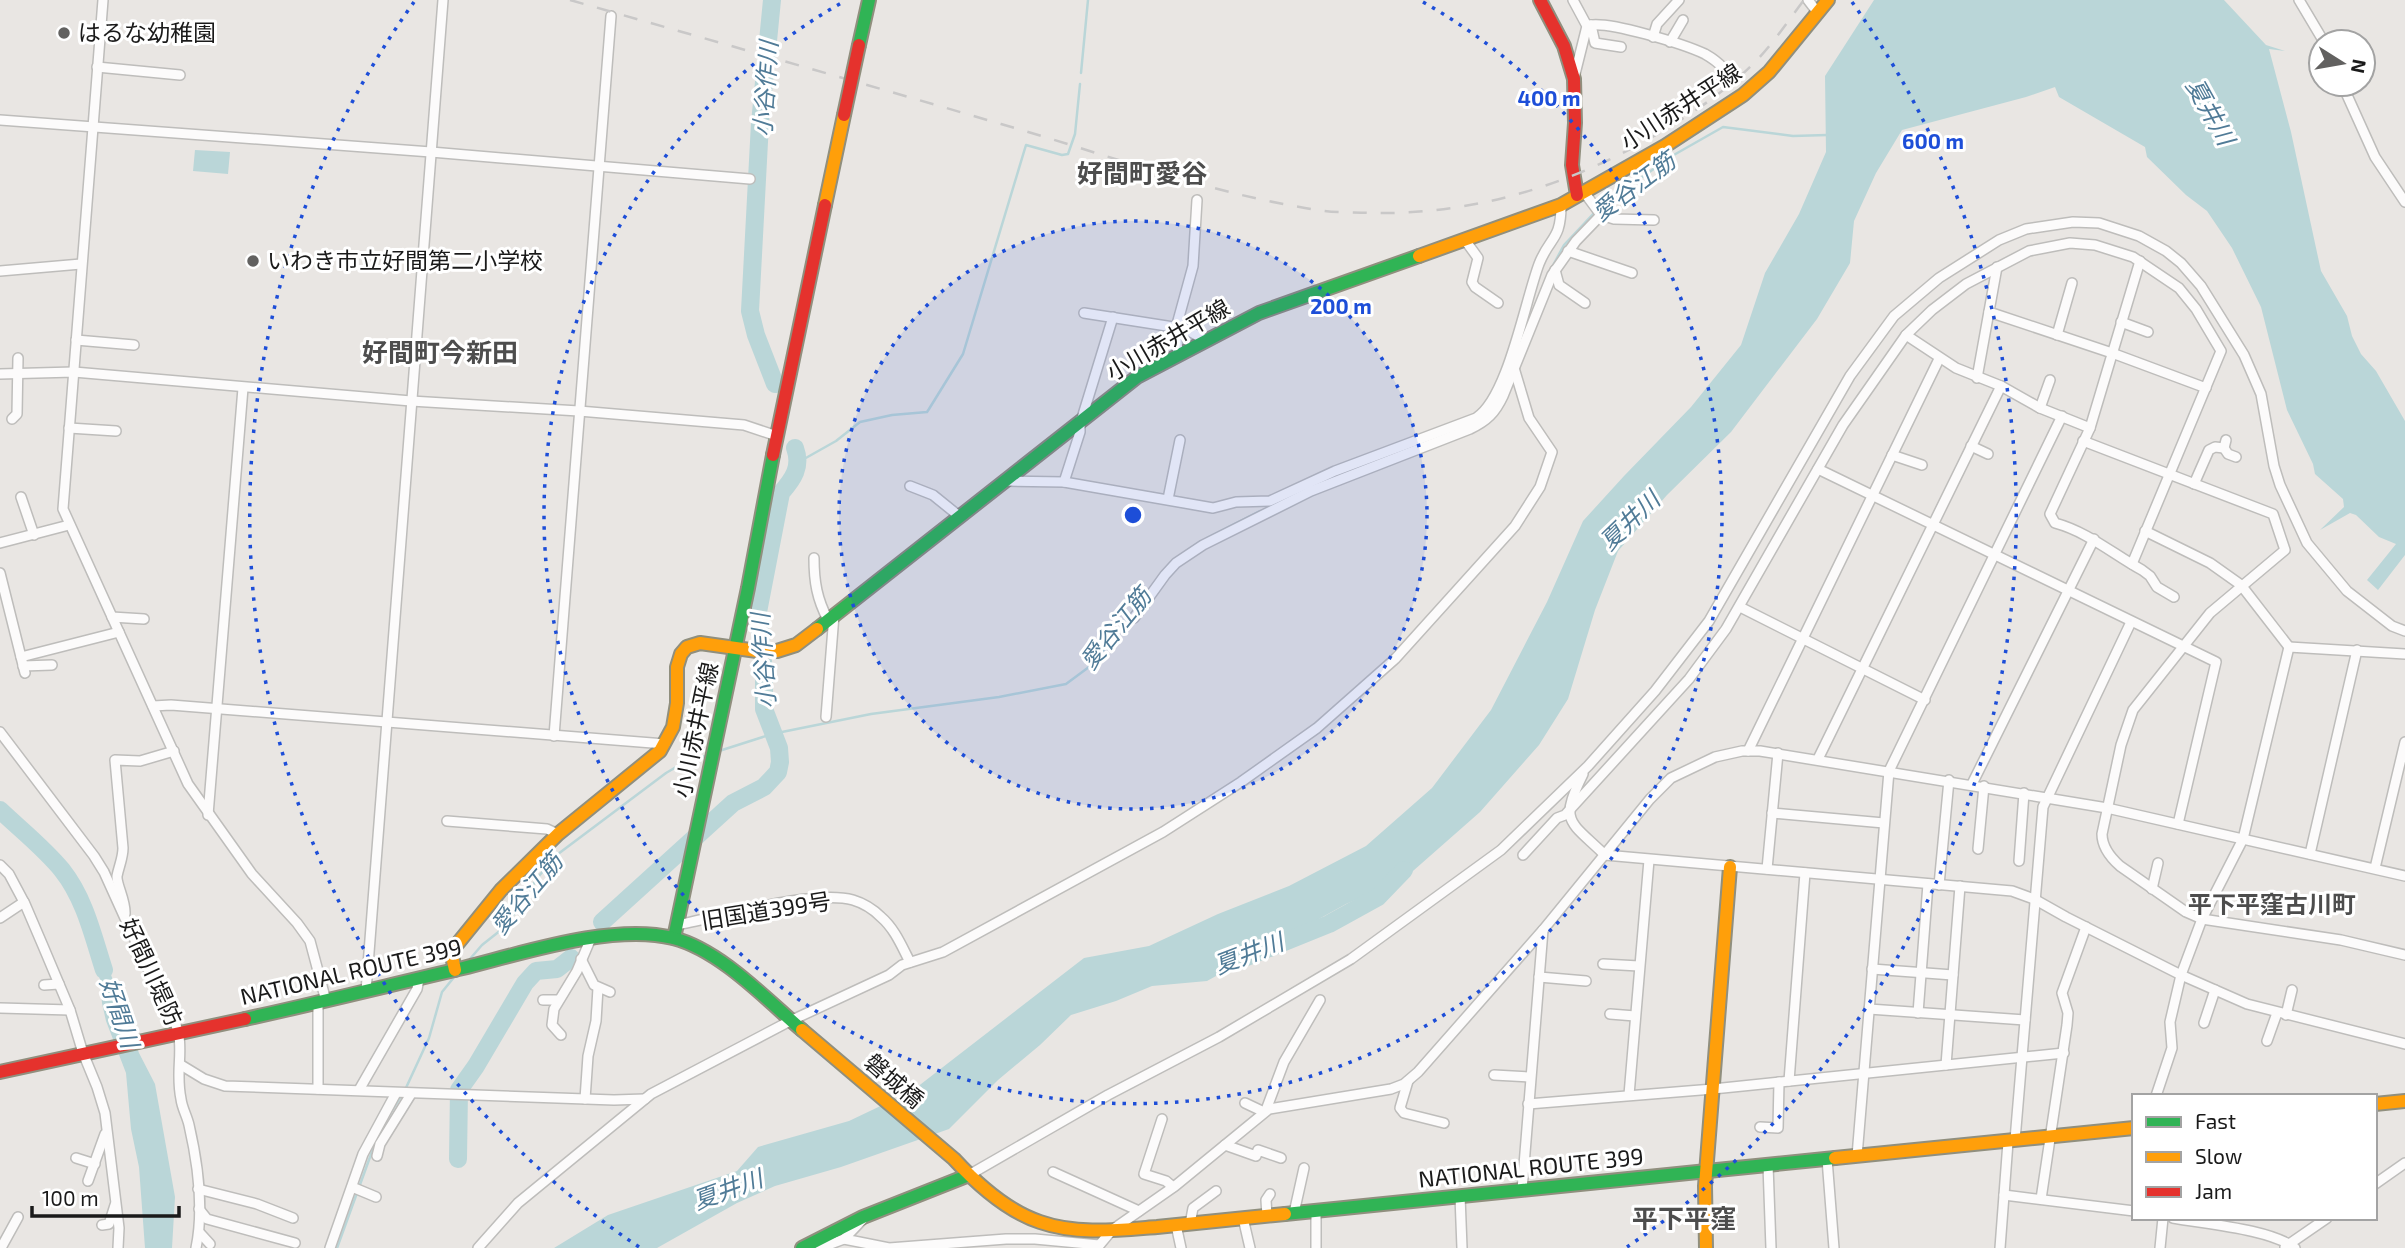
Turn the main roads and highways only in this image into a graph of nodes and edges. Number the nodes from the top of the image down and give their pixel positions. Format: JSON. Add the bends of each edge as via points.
{"nodes":[{"id":1,"x":869,"y":0,"type":"edge"},
{"id":2,"x":1540,"y":0,"type":"edge"},
{"id":3,"x":1829,"y":0,"type":"edge"},
{"id":4,"x":1581,"y":194,"type":"junction"},
{"id":5,"x":736,"y":648,"type":"junction"},
{"id":6,"x":1730,"y":867,"type":"road end"},
{"id":7,"x":676,"y":932,"type":"junction"},
{"id":8,"x":455,"y":970,"type":"junction"},
{"id":9,"x":807,"y":1034,"type":"joint"},
{"id":10,"x":0,"y":1072,"type":"edge"},
{"id":11,"x":2405,"y":1101,"type":"edge"},
{"id":12,"x":2377,"y":1104,"type":"edge"},
{"id":13,"x":2132,"y":1128,"type":"edge"},
{"id":14,"x":954,"y":1159,"type":"joint"},
{"id":15,"x":1706,"y":1171,"type":"junction"},
{"id":16,"x":969,"y":1175,"type":"junction"},
{"id":17,"x":802,"y":1248,"type":"edge"},
{"id":18,"x":1706,"y":1248,"type":"edge"}],
"edges":[{"from":1,"to":5,"type":"main road","bridge":true},
{"from":2,"to":4,"type":"main road","via":[[1564,46],[1574,79],[1572,165]]},
{"from":3,"to":4,"type":"main road","name":"小川赤井平線","via":[[1744,95]]},
{"from":4,"to":5,"type":"main road","name":"小川赤井平線","via":[[1259,313],[1178,354],[1137,377],[1081,419],[796,645],[777,651]]},
{"from":5,"to":7,"type":"main road","name":"小川赤井平線"},
{"from":5,"to":8,"type":"main road","via":[[700,643],[684,649],[677,667],[675,713],[665,744],[655,757],[558,834],[500,890],[454,948]]},
{"from":6,"to":15,"type":"main road"},
{"from":7,"to":8,"type":"main road","name":"NATIONAL ROUTE 399","via":[[591,938]]},
{"from":7,"to":9,"type":"main road","name":"NATIONAL ROUTE 399","via":[[709,953]]},
{"from":8,"to":10,"type":"main road","name":"NATIONAL ROUTE 399"},
{"from":9,"to":14,"type":"main road","name":"磐城橋"},
{"from":11,"to":12,"type":"main road"},
{"from":13,"to":15,"type":"main road","name":"NATIONAL ROUTE 399"},
{"from":14,"to":16,"type":"main road","name":"NATIONAL ROUTE 399"},
{"from":15,"to":16,"type":"main road","name":"NATIONAL ROUTE 399","via":[[1112,1230],[1070,1229],[1040,1222],[1016,1212]]},
{"from":15,"to":18,"type":"main road"},
{"from":16,"to":17,"type":"main road","via":[[836,1227]]}]}
